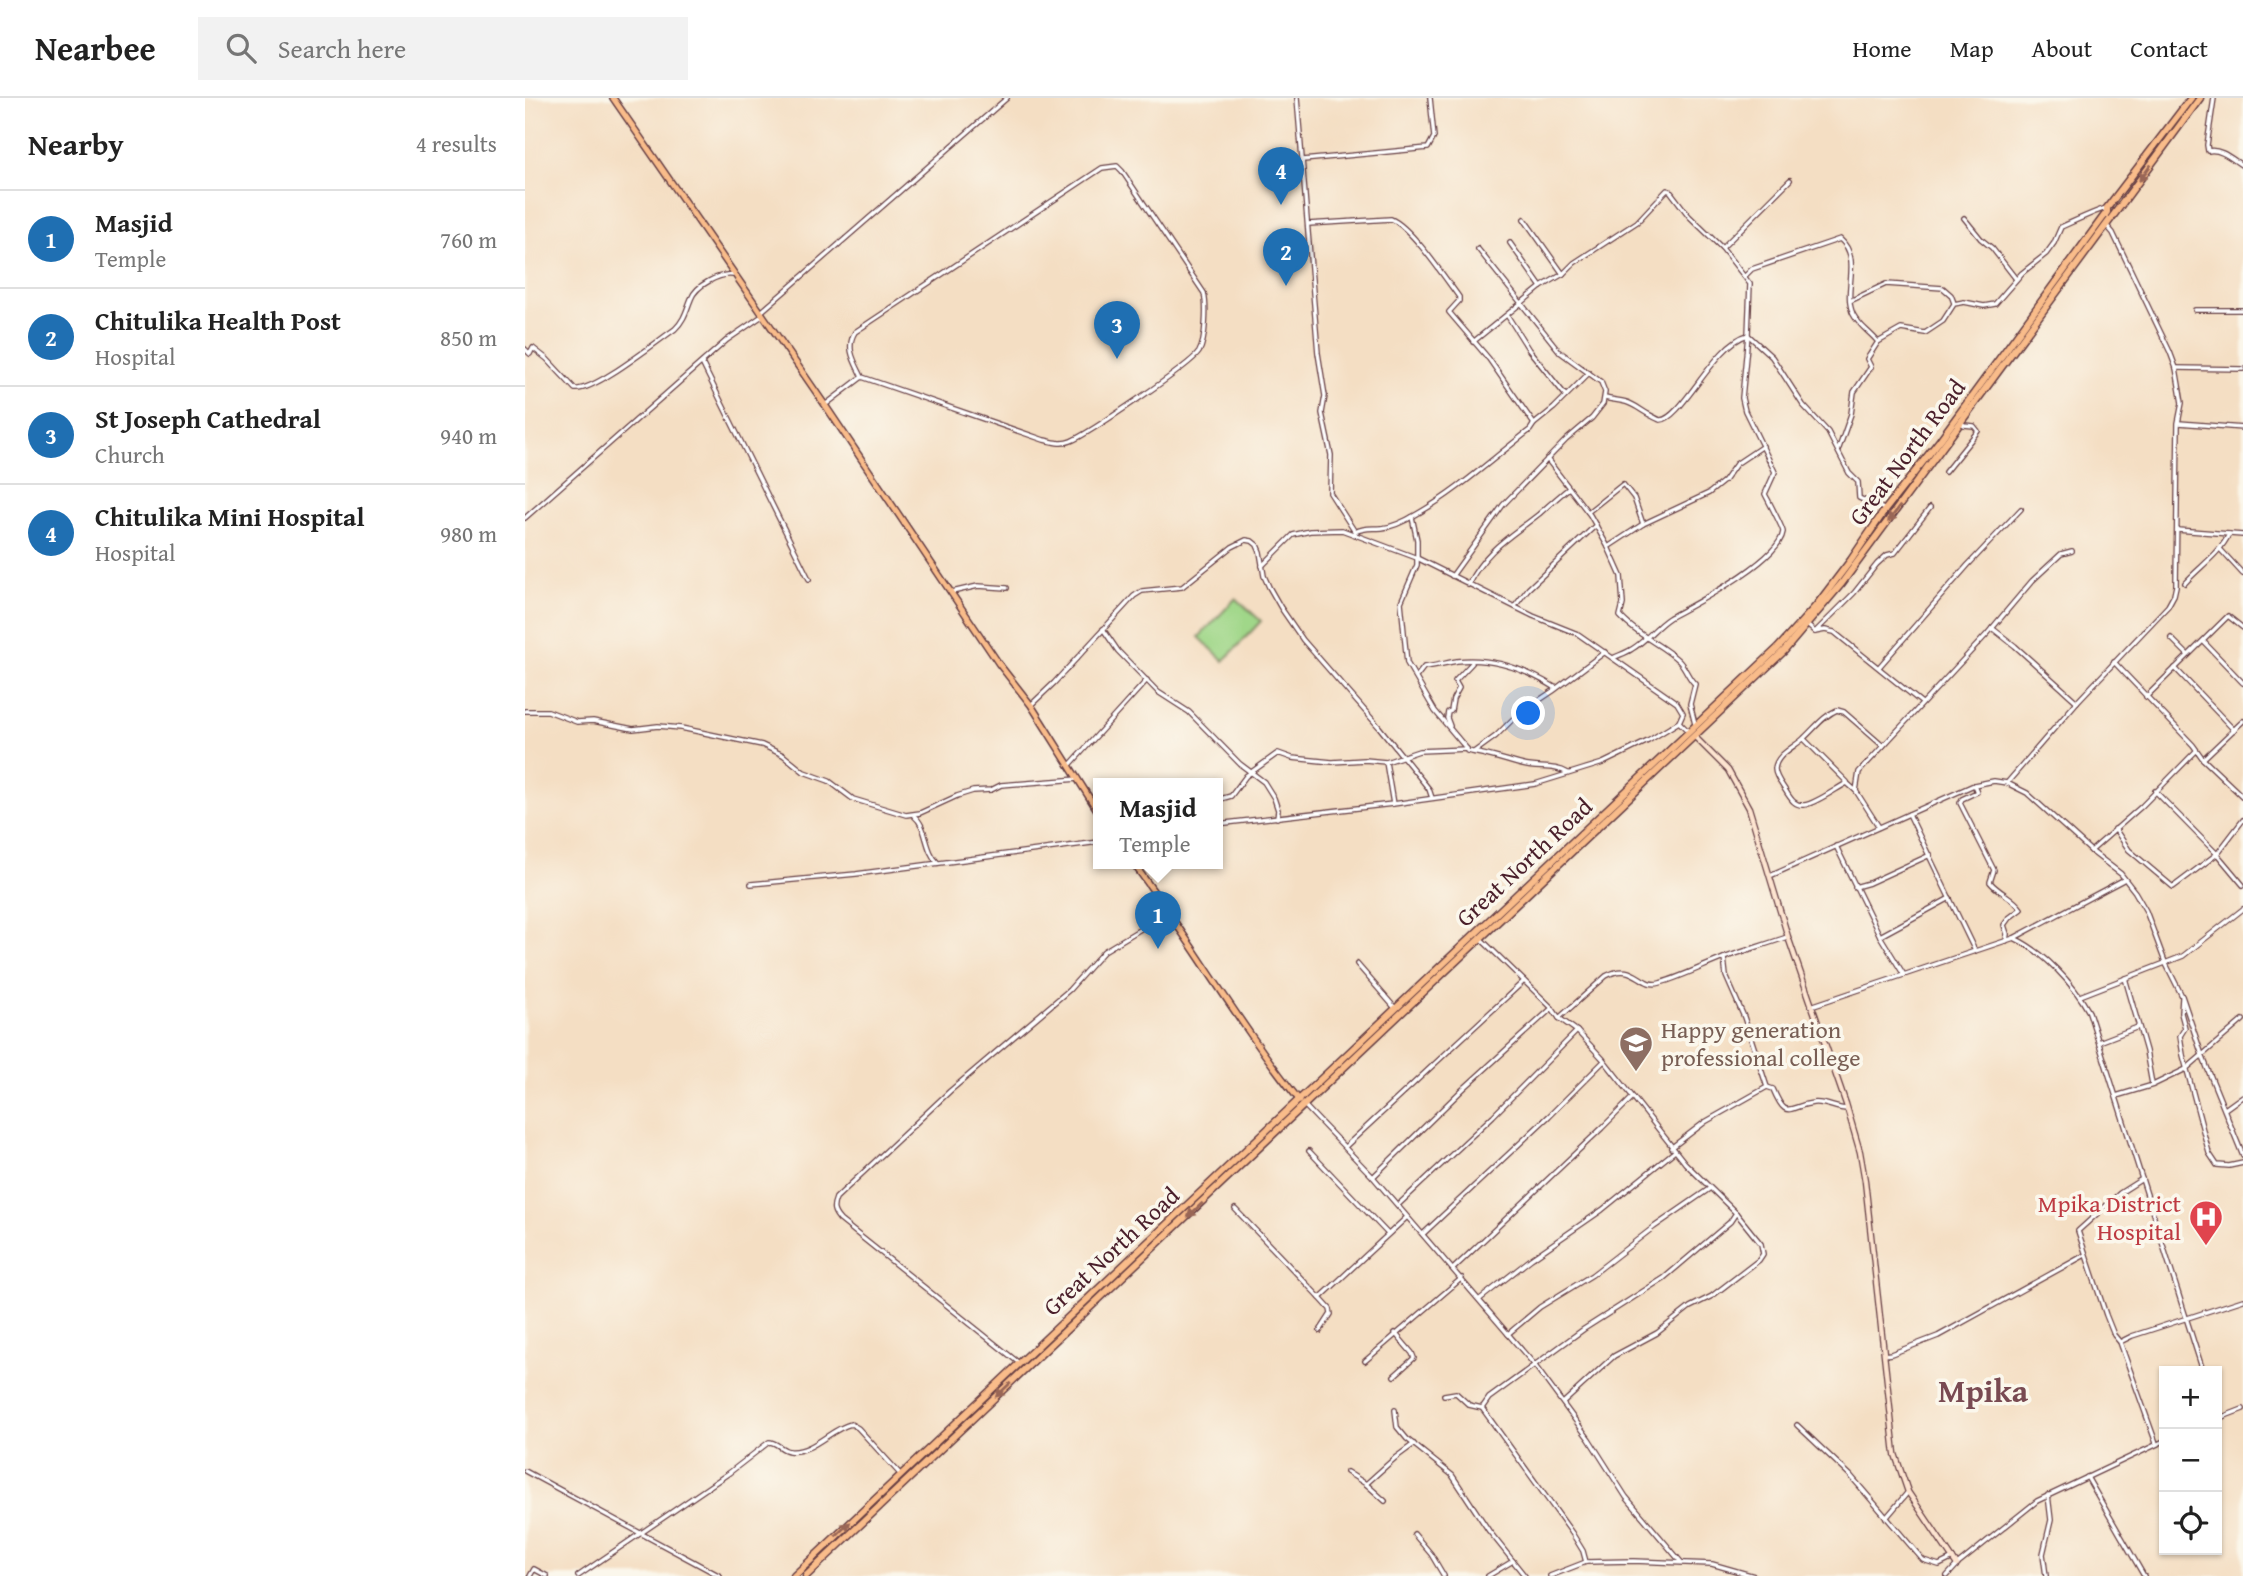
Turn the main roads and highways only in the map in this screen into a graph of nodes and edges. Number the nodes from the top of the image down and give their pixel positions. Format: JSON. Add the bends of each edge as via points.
{"nodes":[{"id":1,"x":613,"y":98,"type":"edge"},
{"id":2,"x":2190,"y":98,"type":"edge"},
{"id":3,"x":2200,"y":98,"type":"edge"},
{"id":4,"x":2103,"y":223,"type":"junction"},
{"id":5,"x":1688,"y":731,"type":"junction"},
{"id":6,"x":1695,"y":737,"type":"junction"},
{"id":7,"x":1093,"y":804,"type":"edge"},
{"id":8,"x":1137,"y":869,"type":"edge"},
{"id":9,"x":1300,"y":1100,"type":"junction"},
{"id":10,"x":1305,"y":1106,"type":"junction"},
{"id":11,"x":971,"y":1415,"type":"junction"},
{"id":12,"x":1957,"y":1565,"type":"road end"},
{"id":13,"x":793,"y":1576,"type":"edge"},
{"id":14,"x":806,"y":1576,"type":"edge"}],
"edges":[{"from":1,"to":7,"type":"main road","via":[[1031,705]]},
{"from":2,"to":4,"type":"highway","name":"Great North Road","via":[[2107,208]]},
{"from":3,"to":4,"type":"highway","name":"Great North Road","one_way":true},
{"from":4,"to":5,"type":"highway","name":"Great North Road","via":[[1803,621]]},
{"from":4,"to":6,"type":"highway","name":"Great North Road","one_way":true,"via":[[1842,583],[1775,660]]},
{"from":5,"to":6,"type":"main road"},
{"from":5,"to":9,"type":"highway","name":"Great North Road"},
{"from":6,"to":10,"type":"highway","name":"Great North Road"},
{"from":6,"to":12,"type":"main road","via":[[1714,754],[1749,808],[1810,1007],[1847,1109],[1865,1181],[1895,1454],[1908,1492]]},
{"from":8,"to":9,"type":"main road"},
{"from":9,"to":10,"type":"main road"},
{"from":9,"to":11,"type":"highway","name":"Great North Road","via":[[1019,1363]]},
{"from":10,"to":11,"type":"highway","name":"Great North Road","one_way":true},
{"from":13,"to":11,"type":"highway","name":"Great North Road","one_way":true},
{"from":11,"to":14,"type":"highway","name":"Great North Road"}]}
